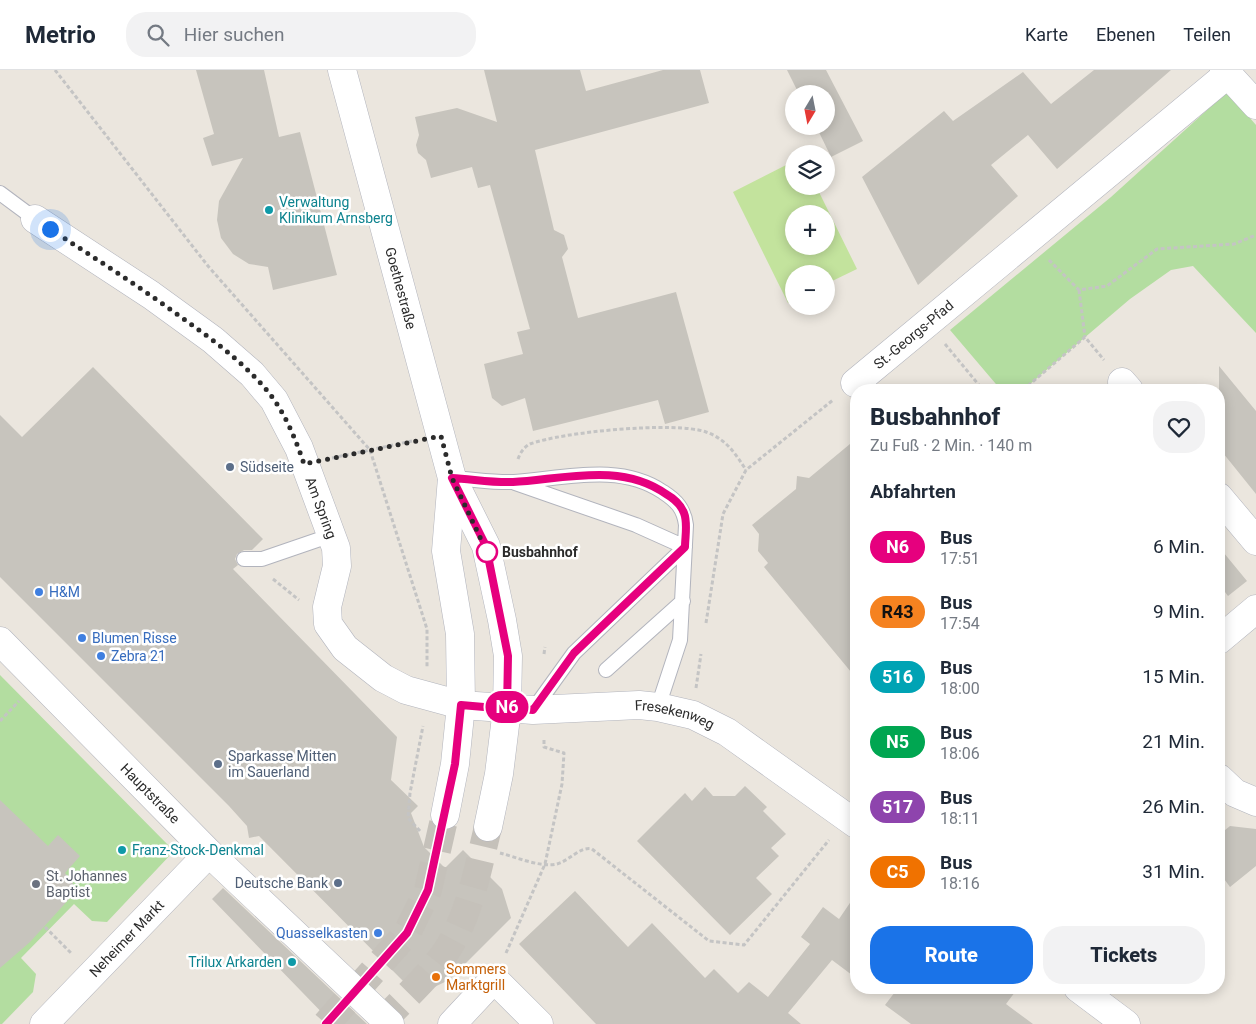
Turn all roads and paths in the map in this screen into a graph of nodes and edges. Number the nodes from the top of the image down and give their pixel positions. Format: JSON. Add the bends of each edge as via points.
{"nodes":[{"id":1,"x":342,"y":70,"type":"edge"},
{"id":2,"x":1226,"y":72,"type":"edge"},
{"id":3,"x":1256,"y":106,"type":"edge"},
{"id":4,"x":0,"y":193,"type":"edge"},
{"id":5,"x":35,"y":219,"type":"joint"},
{"id":6,"x":1256,"y":235,"type":"edge"},
{"id":7,"x":1028,"y":239,"type":"junction"},
{"id":8,"x":1079,"y":290,"type":"junction"},
{"id":9,"x":927,"y":323,"type":"junction"},
{"id":10,"x":1085,"y":337,"type":"junction"},
{"id":11,"x":855,"y":383,"type":"edge"},
{"id":12,"x":978,"y":384,"type":"edge"},
{"id":13,"x":1030,"y":384,"type":"edge"},
{"id":14,"x":1123,"y":384,"type":"edge"},
{"id":15,"x":850,"y":387,"type":"edge"},
{"id":16,"x":441,"y":436,"type":"junction"},
{"id":17,"x":304,"y":464,"type":"junction"},
{"id":18,"x":746,"y":470,"type":"junction"},
{"id":19,"x":452,"y":478,"type":"junction"},
{"id":20,"x":512,"y":482,"type":"junction"},
{"id":21,"x":1225,"y":504,"type":"edge"},
{"id":22,"x":332,"y":535,"type":"junction"},
{"id":23,"x":1256,"y":541,"type":"edge"},
{"id":24,"x":685,"y":547,"type":"junction"},
{"id":25,"x":244,"y":559,"type":"dead end"},
{"id":26,"x":683,"y":601,"type":"junction"},
{"id":27,"x":1256,"y":609,"type":"edge"},
{"id":28,"x":705,"y":629,"type":"dead end"},
{"id":29,"x":1225,"y":635,"type":"edge"},
{"id":30,"x":0,"y":641,"type":"edge"},
{"id":31,"x":545,"y":647,"type":"dead end"},
{"id":32,"x":702,"y":648,"type":"dead end"},
{"id":33,"x":544,"y":655,"type":"dead end"},
{"id":34,"x":606,"y":670,"type":"dead end"},
{"id":35,"x":461,"y":705,"type":"junction"},
{"id":36,"x":658,"y":707,"type":"junction"},
{"id":37,"x":520,"y":709,"type":"junction"},
{"id":38,"x":693,"y":716,"type":"junction"},
{"id":39,"x":422,"y":736,"type":"dead end"},
{"id":40,"x":562,"y":784,"type":"dead end"},
{"id":41,"x":1225,"y":784,"type":"edge"},
{"id":42,"x":1256,"y":802,"type":"edge"},
{"id":43,"x":445,"y":815,"type":"tunnel mouth"},
{"id":44,"x":408,"y":818,"type":"dead end"},
{"id":45,"x":850,"y":820,"type":"edge"},
{"id":46,"x":850,"y":822,"type":"edge"},
{"id":47,"x":488,"y":827,"type":"tunnel mouth"},
{"id":48,"x":209,"y":853,"type":"junction"},
{"id":49,"x":545,"y":864,"type":"junction"},
{"id":50,"x":45,"y":927,"type":"dead end"},
{"id":51,"x":91,"y":975,"type":"junction"},
{"id":52,"x":494,"y":979,"type":"junction"},
{"id":53,"x":1086,"y":994,"type":"edge"},
{"id":54,"x":44,"y":1024,"type":"edge"},
{"id":55,"x":390,"y":1024,"type":"edge"},
{"id":56,"x":452,"y":1024,"type":"edge"},
{"id":57,"x":539,"y":1024,"type":"edge"},
{"id":58,"x":1126,"y":1024,"type":"edge"}],
"edges":[{"from":1,"to":16,"type":"street","name":"Goethestraße"},
{"from":2,"to":3,"type":"street"},
{"from":2,"to":7,"type":"street","name":"St.-Georgs-Pfad"},
{"from":4,"to":5,"type":"lane","name":"Am Spring"},
{"from":5,"to":17,"type":"street","name":"Am Spring","via":[[151,295],[213,340],[241,365],[274,400]]},
{"from":6,"to":8,"type":"path","via":[[1234,244],[1157,249],[1107,286]]},
{"from":7,"to":8,"type":"path"},
{"from":7,"to":9,"type":"street","name":"St.-Georgs-Pfad"},
{"from":8,"to":10,"type":"path"},
{"from":9,"to":11,"type":"street","name":"St.-Georgs-Pfad"},
{"from":9,"to":12,"type":"path"},
{"from":10,"to":13,"type":"path"},
{"from":10,"to":14,"type":"path"},
{"from":15,"to":18,"type":"path"},
{"from":16,"to":17,"type":"path"},
{"from":16,"to":19,"type":"street","name":"Goethestraße"},
{"from":17,"to":22,"type":"street","name":"Am Spring"},
{"from":18,"to":20,"type":"path","via":[[726,442],[705,432],[694,429],[625,429],[528,445],[520,454]]},
{"from":18,"to":28,"type":"path","via":[[723,514]]},
{"from":19,"to":20,"type":"lane"},
{"from":19,"to":35,"type":"street","name":"Goethestraße","via":[[446,551],[460,634]]},
{"from":19,"to":37,"type":"street","name":"Goethestraße","via":[[486,546]]},
{"from":20,"to":24,"type":"lane","via":[[636,525]]},
{"from":20,"to":24,"type":"lane","via":[[613,475],[656,487],[678,503],[684,513]]},
{"from":21,"to":23,"type":"street"},
{"from":22,"to":25,"type":"lane","via":[[268,558]]},
{"from":22,"to":35,"type":"street","name":"Am Spring","via":[[337,566],[326,615],[336,637],[366,666],[396,686]]},
{"from":24,"to":26,"type":"lane"},
{"from":24,"to":37,"type":"lane"},
{"from":26,"to":34,"type":"lane"},
{"from":26,"to":36,"type":"lane","via":[[680,640]]},
{"from":27,"to":29,"type":"street"},
{"from":30,"to":48,"type":"street","name":"Hauptstraße"},
{"from":31,"to":33,"type":"path"},
{"from":32,"to":38,"type":"path"},
{"from":35,"to":37,"type":"street","name":"Fresekenweg"},
{"from":35,"to":43,"type":"street","name":"Goethestraße","via":[[455,764]]},
{"from":36,"to":37,"type":"street","name":"Fresekenweg"},
{"from":36,"to":38,"type":"street","name":"Fresekenweg"},
{"from":37,"to":47,"type":"street","name":"Goethestraße","via":[[499,774]]},
{"from":38,"to":45,"type":"street","name":"Fresekenweg","via":[[726,732]]},
{"from":39,"to":44,"type":"path"},
{"from":40,"to":49,"type":"path"},
{"from":41,"to":42,"type":"street","via":[[1235,793]]},
{"from":46,"to":49,"type":"path","via":[[744,946],[709,941],[592,850],[584,849],[559,863]]},
{"from":48,"to":51,"type":"street","name":"Neheimer Markt"},
{"from":48,"to":55,"type":"street","name":"Hauptstraße"},
{"from":49,"to":52,"type":"path"},
{"from":50,"to":51,"type":"path"},
{"from":51,"to":54,"type":"street","name":"Neheimer Markt"},
{"from":52,"to":56,"type":"street"},
{"from":52,"to":57,"type":"street"},
{"from":53,"to":58,"type":"street"}]}
